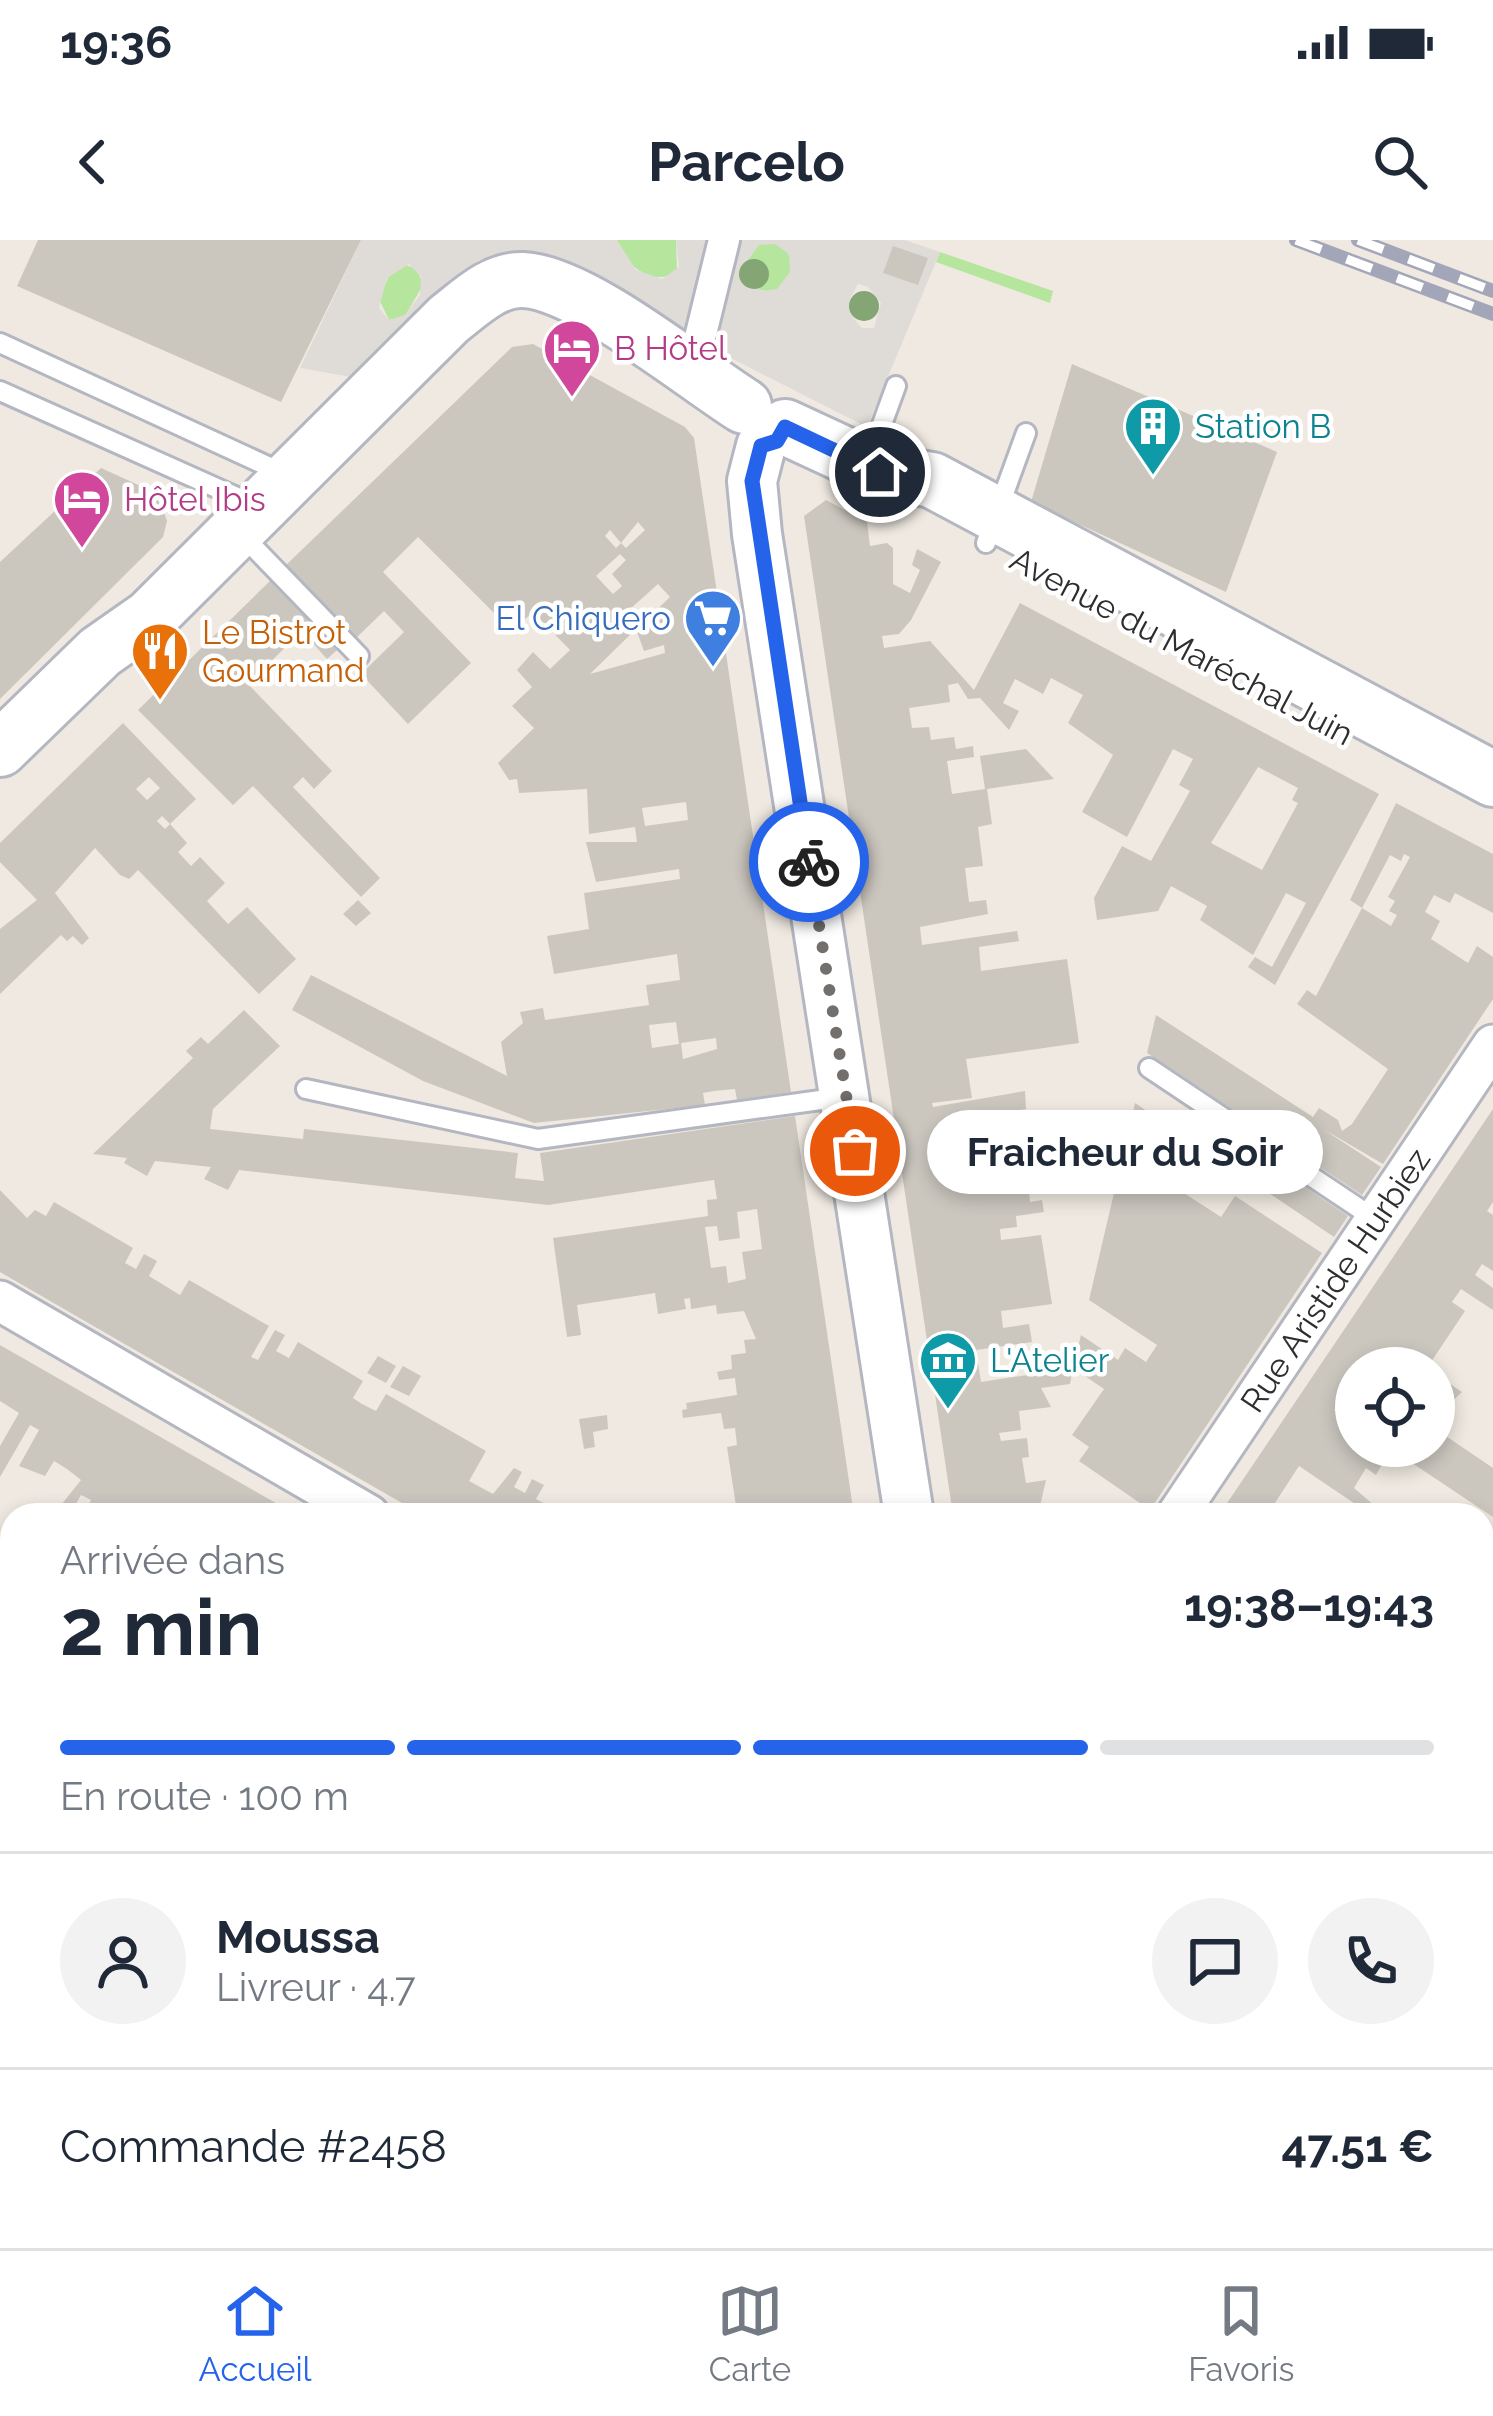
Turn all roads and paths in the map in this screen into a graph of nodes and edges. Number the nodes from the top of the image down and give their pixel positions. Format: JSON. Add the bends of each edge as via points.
{"nodes":[{"id":1,"x":724,"y":240,"type":"edge"},
{"id":2,"x":699,"y":343,"type":"dead end"},
{"id":3,"x":0,"y":344,"type":"edge"},
{"id":4,"x":896,"y":386,"type":"dead end"},
{"id":5,"x":0,"y":391,"type":"edge"},
{"id":6,"x":763,"y":426,"type":"junction"},
{"id":7,"x":1026,"y":433,"type":"dead end"},
{"id":8,"x":874,"y":469,"type":"junction"},
{"id":9,"x":263,"y":506,"type":"junction"},
{"id":10,"x":992,"y":528,"type":"junction"},
{"id":11,"x":149,"y":616,"type":"junction"},
{"id":12,"x":359,"y":656,"type":"dead end"},
{"id":13,"x":0,"y":749,"type":"edge"},
{"id":14,"x":1493,"y":779,"type":"edge"},
{"id":15,"x":0,"y":785,"type":"edge"},
{"id":16,"x":1493,"y":808,"type":"edge"},
{"id":17,"x":1493,"y":1045,"type":"edge"},
{"id":18,"x":1149,"y":1068,"type":"dead end"},
{"id":19,"x":306,"y":1089,"type":"dead end"},
{"id":20,"x":847,"y":1096,"type":"junction"},
{"id":21,"x":1376,"y":1219,"type":"junction"},
{"id":22,"x":0,"y":1301,"type":"edge"},
{"id":23,"x":348,"y":1503,"type":"edge"},
{"id":24,"x":907,"y":1503,"type":"edge"},
{"id":25,"x":1185,"y":1503,"type":"edge"}],
"edges":[{"from":1,"to":2,"type":"street"},
{"from":3,"to":9,"type":"lane"},
{"from":4,"to":8,"type":"lane"},
{"from":5,"to":9,"type":"lane"},
{"from":6,"to":8,"type":"main road","name":"Avenue du Maréchal Juin"},
{"from":6,"to":9,"type":"main road","name":"Avenue du Maréchal Juin","via":[[573,295],[524,280],[490,287]]},
{"from":6,"to":20,"type":"street","via":[[752,481],[757,534]]},
{"from":7,"to":10,"type":"lane"},
{"from":8,"to":10,"type":"main road","name":"Avenue du Maréchal Juin","via":[[921,509]]},
{"from":9,"to":11,"type":"main road","name":"Avenue du Maréchal Juin"},
{"from":9,"to":12,"type":"lane"},
{"from":10,"to":14,"type":"main road","name":"Avenue du Maréchal Juin"},
{"from":10,"to":16,"type":"main road","name":"Avenue du Maréchal Juin"},
{"from":11,"to":13,"type":"main road"},
{"from":11,"to":15,"type":"main road","via":[[118,670]]},
{"from":17,"to":21,"type":"street","name":"Rue Aristide Hurbiez"},
{"from":18,"to":21,"type":"lane"},
{"from":19,"to":20,"type":"lane","via":[[538,1139]]},
{"from":20,"to":24,"type":"street"},
{"from":21,"to":25,"type":"street","name":"Rue Aristide Hurbiez"},
{"from":22,"to":23,"type":"street"}]}
